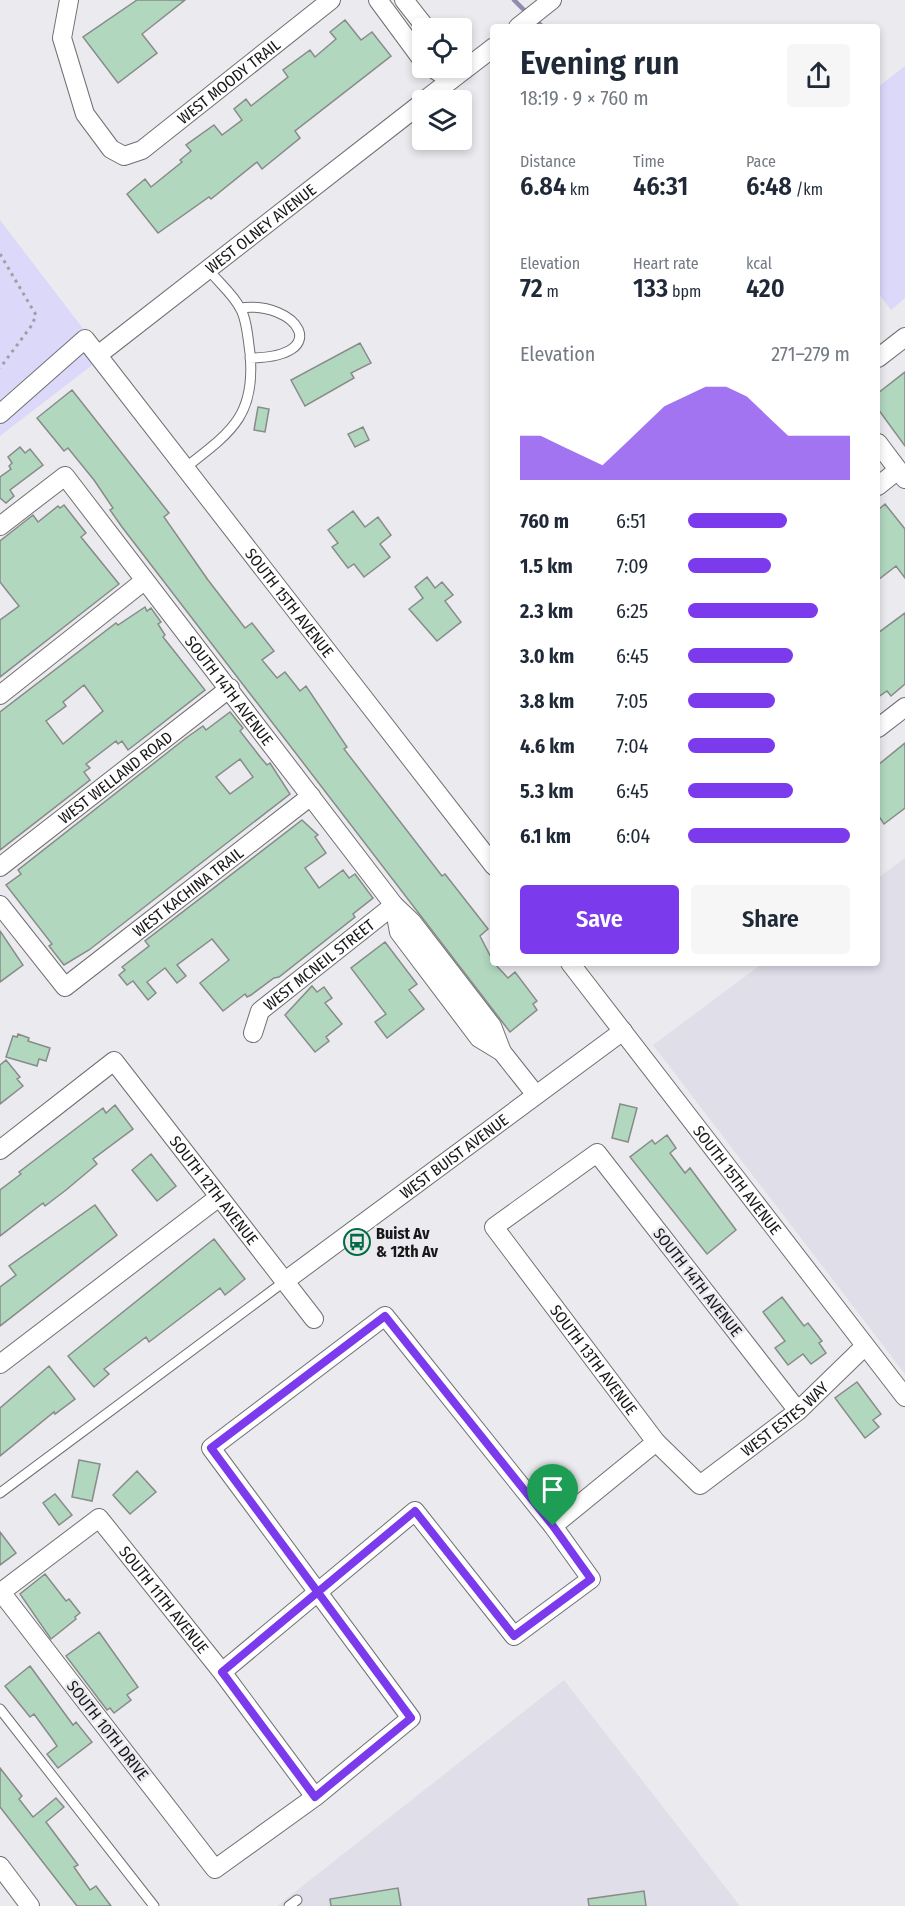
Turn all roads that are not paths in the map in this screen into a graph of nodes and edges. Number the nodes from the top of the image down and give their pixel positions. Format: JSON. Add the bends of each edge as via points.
{"nodes":[{"id":1,"x":331,"y":0,"type":"edge"},
{"id":2,"x":378,"y":0,"type":"edge"},
{"id":3,"x":404,"y":0,"type":"edge"},
{"id":4,"x":545,"y":5,"type":"edge"},
{"id":5,"x":66,"y":7,"type":"edge"},
{"id":6,"x":418,"y":18,"type":"edge"},
{"id":7,"x":522,"y":24,"type":"edge"},
{"id":8,"x":412,"y":46,"type":"edge"},
{"id":9,"x":490,"y":49,"type":"edge"},
{"id":10,"x":472,"y":60,"type":"edge"},
{"id":11,"x":445,"y":78,"type":"edge"},
{"id":12,"x":434,"y":90,"type":"edge"},
{"id":13,"x":412,"y":110,"type":"edge"},
{"id":14,"x":208,"y":269,"type":"junction"},
{"id":15,"x":240,"y":308,"type":"junction"},
{"id":16,"x":905,"y":337,"type":"edge"},
{"id":17,"x":98,"y":355,"type":"junction"},
{"id":18,"x":880,"y":356,"type":"edge"},
{"id":19,"x":250,"y":358,"type":"junction"},
{"id":20,"x":0,"y":414,"type":"edge"},
{"id":21,"x":880,"y":446,"type":"edge"},
{"id":22,"x":185,"y":468,"type":"junction"},
{"id":23,"x":902,"y":475,"type":"edge"},
{"id":24,"x":880,"y":485,"type":"edge"},
{"id":25,"x":0,"y":526,"type":"edge"},
{"id":26,"x":144,"y":581,"type":"junction"},
{"id":27,"x":230,"y":688,"type":"junction"},
{"id":28,"x":0,"y":695,"type":"edge"},
{"id":29,"x":905,"y":707,"type":"edge"},
{"id":30,"x":880,"y":726,"type":"edge"},
{"id":31,"x":311,"y":796,"type":"junction"},
{"id":32,"x":490,"y":861,"type":"edge"},
{"id":33,"x":0,"y":867,"type":"edge"},
{"id":34,"x":0,"y":905,"type":"edge"},
{"id":35,"x":394,"y":905,"type":"junction"},
{"id":36,"x":572,"y":966,"type":"edge"},
{"id":37,"x":623,"y":1031,"type":"junction"},
{"id":38,"x":253,"y":1033,"type":"dead end"},
{"id":39,"x":536,"y":1095,"type":"junction"},
{"id":40,"x":0,"y":1150,"type":"edge"},
{"id":41,"x":597,"y":1153,"type":"joint"},
{"id":42,"x":219,"y":1197,"type":"junction"},
{"id":43,"x":285,"y":1281,"type":"junction"},
{"id":44,"x":314,"y":1319,"type":"dead end"},
{"id":45,"x":865,"y":1346,"type":"junction"},
{"id":46,"x":0,"y":1364,"type":"edge"},
{"id":47,"x":905,"y":1398,"type":"edge"},
{"id":48,"x":798,"y":1411,"type":"junction"},
{"id":49,"x":656,"y":1442,"type":"junction"},
{"id":50,"x":700,"y":1485,"type":"joint"},
{"id":51,"x":0,"y":1493,"type":"edge"},
{"id":52,"x":553,"y":1526,"type":"junction"},
{"id":53,"x":317,"y":1591,"type":"junction"},
{"id":54,"x":1,"y":1592,"type":"edge"},
{"id":55,"x":222,"y":1672,"type":"junction"},
{"id":56,"x":0,"y":1709,"type":"edge"},
{"id":57,"x":315,"y":1797,"type":"junction"},
{"id":58,"x":0,"y":1866,"type":"edge"},
{"id":59,"x":30,"y":1906,"type":"edge"},
{"id":60,"x":154,"y":1906,"type":"edge"}],
"edges":[{"from":1,"to":5,"type":"street","name":"WEST MOODY TRAIL","via":[[142,150],[124,156],[111,149],[85,114],[62,38]]},
{"from":2,"to":8,"type":"street"},
{"from":3,"to":6,"type":"street"},
{"from":4,"to":7,"type":"street"},
{"from":9,"to":10,"type":"street","name":"WEST OLNEY AVENUE"},
{"from":11,"to":12,"type":"street","name":"WEST OLNEY AVENUE"},
{"from":13,"to":14,"type":"street","name":"WEST OLNEY AVENUE"},
{"from":14,"to":15,"type":"lane"},
{"from":14,"to":17,"type":"street","name":"WEST OLNEY AVENUE"},
{"from":15,"to":19,"type":"lane"},
{"from":15,"to":19,"type":"lane","via":[[253,306],[282,314],[301,333],[301,341],[291,351],[278,357]]},
{"from":16,"to":18,"type":"street"},
{"from":17,"to":20,"type":"street","name":"SOUTH 15TH AVENUE","via":[[85,339]]},
{"from":17,"to":22,"type":"street","name":"SOUTH 15TH AVENUE"},
{"from":19,"to":22,"type":"lane","via":[[250,392],[240,420]]},
{"from":21,"to":23,"type":"street"},
{"from":22,"to":32,"type":"street","name":"SOUTH 15TH AVENUE"},
{"from":23,"to":24,"type":"street"},
{"from":25,"to":26,"type":"street","name":"SOUTH 14TH AVENUE","via":[[65,476]]},
{"from":26,"to":27,"type":"street","name":"SOUTH 14TH AVENUE"},
{"from":26,"to":28,"type":"street"},
{"from":27,"to":31,"type":"street","name":"SOUTH 14TH AVENUE"},
{"from":27,"to":33,"type":"street","name":"WEST WELLAND ROAD"},
{"from":29,"to":30,"type":"street"},
{"from":31,"to":34,"type":"street","name":"WEST KACHINA TRAIL","via":[[65,987]]},
{"from":31,"to":35,"type":"street","name":"SOUTH 14TH AVENUE"},
{"from":35,"to":38,"type":"street","name":"WEST MCNEIL STREET","via":[[260,1011]]},
{"from":35,"to":39,"type":"street","name":"SOUTH 14TH AVENUE","via":[[412,922],[473,1016],[492,1026],[502,1052]]},
{"from":36,"to":37,"type":"street","name":"SOUTH 15TH AVENUE"},
{"from":37,"to":39,"type":"street","name":"WEST BUIST AVENUE"},
{"from":37,"to":45,"type":"street","name":"SOUTH 15TH AVENUE"},
{"from":39,"to":43,"type":"street","name":"WEST BUIST AVENUE"},
{"from":40,"to":42,"type":"street","name":"SOUTH 12TH AVENUE","via":[[114,1061]]},
{"from":41,"to":48,"type":"street","name":"SOUTH 14TH AVENUE"},
{"from":41,"to":49,"type":"street","name":"SOUTH 13TH AVENUE","via":[[494,1227]]},
{"from":42,"to":43,"type":"street","name":"SOUTH 12TH AVENUE"},
{"from":42,"to":46,"type":"street"},
{"from":43,"to":44,"type":"street","name":"SOUTH 12TH AVENUE"},
{"from":43,"to":51,"type":"lane"},
{"from":45,"to":47,"type":"street","name":"SOUTH 15TH AVENUE"},
{"from":45,"to":48,"type":"street","name":"WEST ESTES WAY"},
{"from":48,"to":50,"type":"street","name":"WEST ESTES WAY"},
{"from":49,"to":50,"type":"street","name":"SOUTH 13TH AVENUE"},
{"from":49,"to":52,"type":"street"},
{"from":52,"to":53,"type":"street","via":[[591,1579],[514,1636],[415,1511]]},
{"from":52,"to":53,"type":"street","via":[[385,1316],[211,1448]]},
{"from":53,"to":55,"type":"street"},
{"from":53,"to":57,"type":"street","via":[[411,1718]]},
{"from":54,"to":55,"type":"street","name":"SOUTH 11TH AVENUE","via":[[99,1518]]},
{"from":54,"to":57,"type":"street","name":"SOUTH 10TH DRIVE","via":[[215,1869]]},
{"from":55,"to":57,"type":"street","name":"SOUTH 11TH AVENUE"},
{"from":56,"to":60,"type":"lane"},
{"from":58,"to":59,"type":"street"}]}
